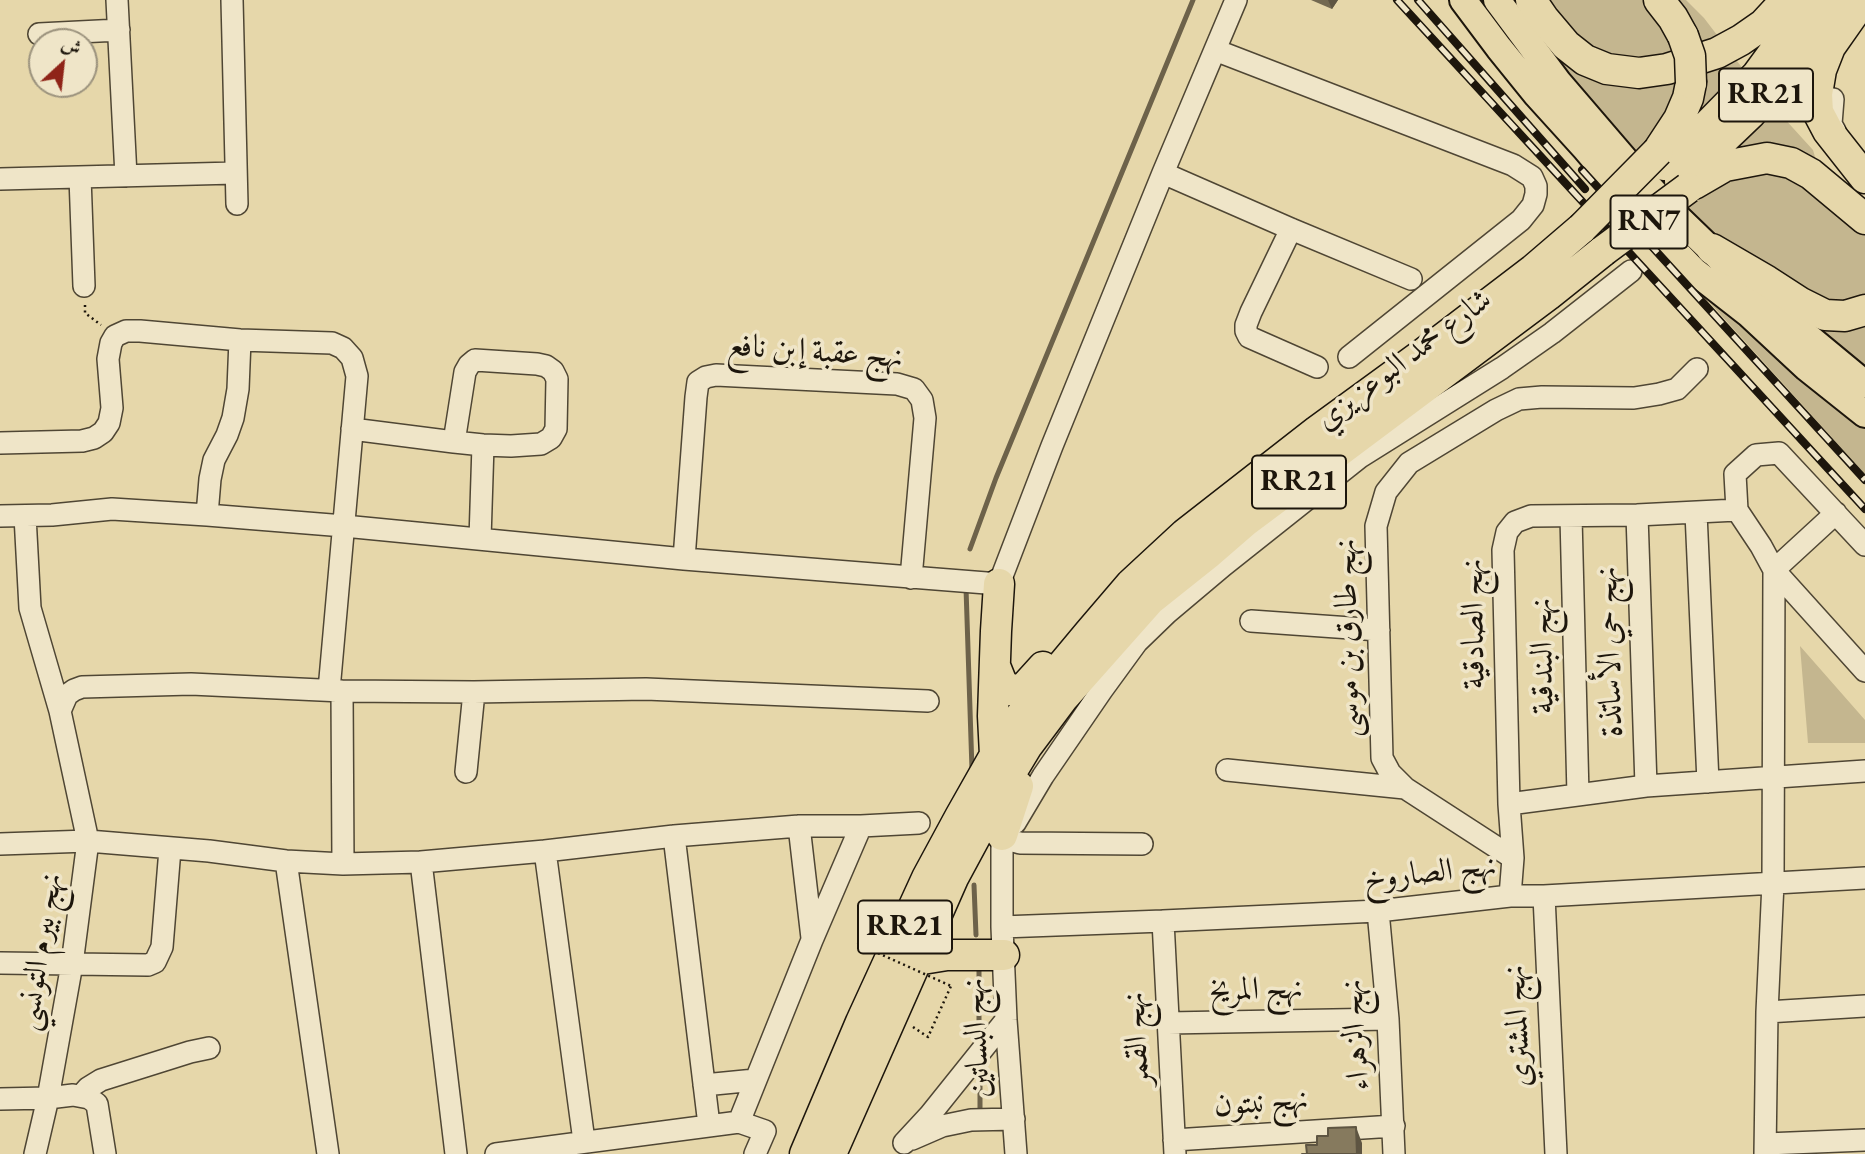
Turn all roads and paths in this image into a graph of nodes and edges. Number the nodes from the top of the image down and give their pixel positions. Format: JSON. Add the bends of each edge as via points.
{"nodes":[{"id":1,"x":117,"y":0,"type":"edge"},
{"id":2,"x":232,"y":0,"type":"edge"},
{"id":3,"x":1462,"y":0,"type":"edge"},
{"id":4,"x":1497,"y":0,"type":"edge"},
{"id":5,"x":1531,"y":0,"type":"edge"},
{"id":6,"x":1659,"y":0,"type":"edge"},
{"id":7,"x":1786,"y":0,"type":"edge"},
{"id":8,"x":1812,"y":0,"type":"edge"},
{"id":9,"x":1841,"y":0,"type":"edge"},
{"id":10,"x":1863,"y":0,"type":"edge"},
{"id":11,"x":1230,"y":5,"type":"edge"},
{"id":12,"x":119,"y":30,"type":"junction"},
{"id":13,"x":98,"y":31,"type":"edge"},
{"id":14,"x":1215,"y":50,"type":"junction"},
{"id":15,"x":1833,"y":99,"type":"dead end"},
{"id":16,"x":1865,"y":163,"type":"edge"},
{"id":17,"x":1673,"y":171,"type":"junction"},
{"id":18,"x":235,"y":173,"type":"junction"},
{"id":19,"x":1163,"y":173,"type":"junction"},
{"id":20,"x":126,"y":176,"type":"junction"},
{"id":21,"x":80,"y":177,"type":"junction"},
{"id":22,"x":1865,"y":178,"type":"edge"},
{"id":23,"x":0,"y":179,"type":"edge"},
{"id":24,"x":237,"y":204,"type":"dead end"},
{"id":25,"x":1865,"y":219,"type":"edge"},
{"id":26,"x":1291,"y":229,"type":"junction"},
{"id":27,"x":1712,"y":249,"type":"junction"},
{"id":28,"x":1631,"y":271,"type":"dead end"},
{"id":29,"x":1412,"y":279,"type":"dead end"},
{"id":30,"x":84,"y":286,"type":"joint"},
{"id":31,"x":1865,"y":310,"type":"edge"},
{"id":32,"x":115,"y":335,"type":"junction"},
{"id":33,"x":240,"y":340,"type":"junction"},
{"id":34,"x":1349,"y":357,"type":"dead end"},
{"id":35,"x":1317,"y":367,"type":"dead end"},
{"id":36,"x":1697,"y":369,"type":"dead end"},
{"id":37,"x":1865,"y":384,"type":"edge"},
{"id":38,"x":1865,"y":414,"type":"edge"},
{"id":39,"x":352,"y":429,"type":"junction"},
{"id":40,"x":454,"y":442,"type":"junction"},
{"id":41,"x":0,"y":443,"type":"edge"},
{"id":42,"x":483,"y":445,"type":"junction"},
{"id":43,"x":1737,"y":510,"type":"junction"},
{"id":44,"x":1696,"y":513,"type":"junction"},
{"id":45,"x":1836,"y":513,"type":"junction"},
{"id":46,"x":207,"y":515,"type":"junction"},
{"id":47,"x":1637,"y":515,"type":"junction"},
{"id":48,"x":0,"y":516,"type":"edge"},
{"id":49,"x":25,"y":516,"type":"junction"},
{"id":50,"x":1571,"y":517,"type":"junction"},
{"id":51,"x":344,"y":526,"type":"junction"},
{"id":52,"x":480,"y":539,"type":"junction"},
{"id":53,"x":1865,"y":545,"type":"edge"},
{"id":54,"x":684,"y":559,"type":"junction"},
{"id":55,"x":1774,"y":570,"type":"junction"},
{"id":56,"x":911,"y":578,"type":"junction"},
{"id":57,"x":999,"y":584,"type":"junction"},
{"id":58,"x":1131,"y":584,"type":"junction"},
{"id":59,"x":1251,"y":621,"type":"dead end"},
{"id":60,"x":1379,"y":630,"type":"junction"},
{"id":61,"x":995,"y":666,"type":"junction"},
{"id":62,"x":1865,"y":671,"type":"edge"},
{"id":63,"x":335,"y":691,"type":"junction"},
{"id":64,"x":474,"y":692,"type":"junction"},
{"id":65,"x":1063,"y":698,"type":"junction"},
{"id":66,"x":928,"y":701,"type":"dead end"},
{"id":67,"x":60,"y":711,"type":"junction"},
{"id":68,"x":995,"y":755,"type":"junction"},
{"id":69,"x":1227,"y":770,"type":"dead end"},
{"id":70,"x":1865,"y":771,"type":"edge"},
{"id":71,"x":466,"y":772,"type":"dead end"},
{"id":72,"x":1773,"y":777,"type":"junction"},
{"id":73,"x":1709,"y":782,"type":"junction"},
{"id":74,"x":1646,"y":786,"type":"junction"},
{"id":75,"x":1405,"y":788,"type":"junction"},
{"id":76,"x":1578,"y":795,"type":"junction"},
{"id":77,"x":1509,"y":804,"type":"junction"},
{"id":78,"x":919,"y":822,"type":"dead end"},
{"id":79,"x":799,"y":826,"type":"junction"},
{"id":80,"x":861,"y":826,"type":"junction"},
{"id":81,"x":674,"y":836,"type":"junction"},
{"id":82,"x":1003,"y":840,"type":"junction"},
{"id":83,"x":88,"y":841,"type":"junction"},
{"id":84,"x":0,"y":844,"type":"edge"},
{"id":85,"x":1142,"y":844,"type":"dead end"},
{"id":86,"x":170,"y":849,"type":"junction"},
{"id":87,"x":545,"y":851,"type":"junction"},
{"id":88,"x":1513,"y":858,"type":"junction"},
{"id":89,"x":286,"y":861,"type":"junction"},
{"id":90,"x":421,"y":862,"type":"junction"},
{"id":91,"x":343,"y":864,"type":"junction"},
{"id":92,"x":1865,"y":878,"type":"edge"},
{"id":93,"x":1773,"y":883,"type":"junction"},
{"id":94,"x":1510,"y":896,"type":"junction"},
{"id":95,"x":1544,"y":896,"type":"junction"},
{"id":96,"x":1378,"y":911,"type":"junction"},
{"id":97,"x":893,"y":920,"type":"dead end"},
{"id":98,"x":1163,"y":921,"type":"junction"},
{"id":99,"x":812,"y":940,"type":"junction"},
{"id":100,"x":1003,"y":941,"type":"junction"},
{"id":101,"x":916,"y":960,"type":"junction"},
{"id":102,"x":0,"y":963,"type":"edge"},
{"id":103,"x":72,"y":964,"type":"junction"},
{"id":104,"x":1865,"y":1006,"type":"edge"},
{"id":105,"x":1767,"y":1012,"type":"junction"},
{"id":106,"x":1388,"y":1019,"type":"junction"},
{"id":107,"x":1006,"y":1020,"type":"junction"},
{"id":108,"x":1168,"y":1023,"type":"junction"},
{"id":109,"x":932,"y":1027,"type":"dead end"},
{"id":110,"x":209,"y":1048,"type":"dead end"},
{"id":111,"x":755,"y":1080,"type":"junction"},
{"id":112,"x":704,"y":1085,"type":"junction"},
{"id":113,"x":81,"y":1096,"type":"junction"},
{"id":114,"x":48,"y":1098,"type":"junction"},
{"id":115,"x":0,"y":1099,"type":"edge"},
{"id":116,"x":1013,"y":1119,"type":"junction"},
{"id":117,"x":739,"y":1122,"type":"junction"},
{"id":118,"x":709,"y":1125,"type":"junction"},
{"id":119,"x":1394,"y":1126,"type":"junction"},
{"id":120,"x":1865,"y":1140,"type":"edge"},
{"id":121,"x":584,"y":1141,"type":"junction"},
{"id":122,"x":1175,"y":1147,"type":"edge"},
{"id":123,"x":901,"y":1148,"type":"edge"},
{"id":124,"x":1765,"y":1149,"type":"edge"},
{"id":125,"x":35,"y":1154,"type":"edge"},
{"id":126,"x":105,"y":1154,"type":"edge"},
{"id":127,"x":328,"y":1154,"type":"edge"},
{"id":128,"x":456,"y":1154,"type":"edge"},
{"id":129,"x":496,"y":1154,"type":"edge"},
{"id":130,"x":755,"y":1154,"type":"edge"},
{"id":131,"x":805,"y":1154,"type":"edge"},
{"id":132,"x":831,"y":1154,"type":"edge"},
{"id":133,"x":1016,"y":1154,"type":"edge"},
{"id":134,"x":1394,"y":1154,"type":"edge"},
{"id":135,"x":1556,"y":1154,"type":"edge"}],
"edges":[{"from":1,"to":12,"type":"street"},
{"from":2,"to":18,"type":"street"},
{"from":3,"to":38,"type":"main road","number":"RN7","via":[[1537,95],[1694,271]]},
{"from":4,"to":27,"type":"main road","number":"RN7","via":[[1558,82],[1637,174]]},
{"from":5,"to":7,"type":"highway","via":[[1566,45],[1585,60],[1607,69],[1639,73],[1717,53],[1764,24]]},
{"from":6,"to":17,"type":"highway","bridge":true,"via":[[1683,36],[1690,56],[1691,82],[1679,119]]},
{"from":8,"to":17,"type":"highway","number":"RR21","via":[[1757,75],[1698,135]]},
{"from":9,"to":17,"type":"highway","number":"RR21","via":[[1750,114]]},
{"from":10,"to":22,"type":"highway","via":[[1830,47],[1817,94],[1818,112],[1828,131]]},
{"from":11,"to":14,"type":"street"},
{"from":12,"to":13,"type":"street"},
{"from":12,"to":20,"type":"street"},
{"from":14,"to":19,"type":"street"},
{"from":14,"to":34,"type":"street","via":[[1513,165],[1532,177],[1536,186],[1533,205],[1521,220]]},
{"from":15,"to":16,"type":"street","via":[[1831,124]]},
{"from":17,"to":25,"type":"highway","via":[[1767,158],[1791,163]]},
{"from":17,"to":58,"type":"highway","name":"شارع محمد البوعزيزي","number":"RR21","bridge":true,"via":[[1582,228],[1534,270],[1239,491]]},
{"from":17,"to":65,"type":"highway","name":"شارع محمد البوعزيزي","number":"RR21","bridge":true,"via":[[1603,251],[1246,521],[1150,600]]},
{"from":18,"to":20,"type":"street"},
{"from":18,"to":24,"type":"street"},
{"from":19,"to":26,"type":"street"},
{"from":19,"to":57,"type":"street"},
{"from":20,"to":21,"type":"street"},
{"from":21,"to":23,"type":"street"},
{"from":21,"to":30,"type":"street"},
{"from":26,"to":29,"type":"street"},
{"from":26,"to":35,"type":"street","via":[[1246,331],[1249,337]]},
{"from":27,"to":31,"type":"highway","via":[[1825,316]]},
{"from":27,"to":37,"type":"main road","number":"RN7","via":[[1761,298]]},
{"from":28,"to":82,"type":"street","via":[[1503,368],[1360,457],[1167,613],[1102,690]]},
{"from":30,"to":32,"type":"path","via":[[85,313]]},
{"from":32,"to":33,"type":"street","via":[[140,331]]},
{"from":32,"to":41,"type":"street","via":[[108,359],[112,408],[103,432],[82,441]]},
{"from":33,"to":39,"type":"street","via":[[332,342],[343,348],[352,358],[357,376]]},
{"from":33,"to":46,"type":"street","via":[[233,418],[214,460]]},
{"from":36,"to":60,"type":"street","name":"نهج طارق بن موسى","via":[[1677,389],[1659,394],[1519,400],[1409,463],[1386,492],[1376,526]]},
{"from":39,"to":40,"type":"street"},
{"from":39,"to":51,"type":"street"},
{"from":40,"to":42,"type":"street"},
{"from":40,"to":42,"type":"street","via":[[465,372],[475,360],[537,364],[553,371],[558,419],[551,438],[541,444]]},
{"from":42,"to":52,"type":"street"},
{"from":43,"to":44,"type":"street","name":"نهج الصادقية"},
{"from":43,"to":45,"type":"street","via":[[1735,474],[1756,455],[1779,453]]},
{"from":43,"to":55,"type":"street"},
{"from":44,"to":47,"type":"street","name":"نهج الصادقية"},
{"from":44,"to":73,"type":"street"},
{"from":45,"to":53,"type":"street"},
{"from":45,"to":55,"type":"street"},
{"from":46,"to":49,"type":"street","via":[[112,509]]},
{"from":46,"to":51,"type":"street"},
{"from":47,"to":50,"type":"street","name":"نهج الصادقية"},
{"from":47,"to":74,"type":"street","name":"نهج حي الأساتذة"},
{"from":48,"to":49,"type":"street"},
{"from":49,"to":67,"type":"street","name":"نهج بيرم التونسي","via":[[30,608]]},
{"from":50,"to":76,"type":"street","name":"نهج البندقية"},
{"from":50,"to":77,"type":"street","name":"نهج الصادقية","via":[[1531,516],[1515,522],[1503,550]]},
{"from":51,"to":52,"type":"street"},
{"from":51,"to":63,"type":"street"},
{"from":52,"to":54,"type":"street"},
{"from":54,"to":56,"type":"street"},
{"from":54,"to":56,"type":"street","name":"نهج عقبة إبن نافع","via":[[698,382],[716,375],[897,384],[914,389],[922,400],[925,418]]},
{"from":55,"to":62,"type":"street"},
{"from":55,"to":72,"type":"street"},
{"from":56,"to":57,"type":"street"},
{"from":57,"to":61,"type":"highway"},
{"from":58,"to":61,"type":"highway","via":[[1074,634],[1023,688],[1003,686]]},
{"from":58,"to":68,"type":"highway","name":"شارع محمد البوعزيزي","number":"RR21","via":[[1024,711]]},
{"from":59,"to":60,"type":"street"},
{"from":60,"to":75,"type":"street","name":"نهج طارق بن موسى","via":[[1382,758]]},
{"from":61,"to":68,"type":"highway"},
{"from":63,"to":64,"type":"street"},
{"from":63,"to":67,"type":"street","via":[[191,684],[82,687],[67,695]]},
{"from":63,"to":91,"type":"street"},
{"from":64,"to":66,"type":"street","via":[[646,690]]},
{"from":64,"to":71,"type":"street"},
{"from":65,"to":82,"type":"highway","via":[[1018,785]]},
{"from":65,"to":101,"type":"highway","name":"شارع محمد البوعزيزي","number":"RR21","via":[[1001,789]]},
{"from":67,"to":83,"type":"street","name":"نهج بيرم التونسي"},
{"from":68,"to":131,"type":"highway","name":"شارع محمد البوعزيزي","number":"RR21","via":[[927,878]]},
{"from":69,"to":75,"type":"street"},
{"from":70,"to":72,"type":"street"},
{"from":72,"to":73,"type":"street"},
{"from":72,"to":93,"type":"street"},
{"from":73,"to":74,"type":"street"},
{"from":74,"to":76,"type":"street"},
{"from":75,"to":88,"type":"street","name":"نهج طارق بن موسى"},
{"from":76,"to":77,"type":"street"},
{"from":77,"to":88,"type":"street","name":"نهج الصادقية"},
{"from":78,"to":80,"type":"street"},
{"from":79,"to":80,"type":"street"},
{"from":79,"to":81,"type":"street"},
{"from":79,"to":99,"type":"street"},
{"from":80,"to":99,"type":"street"},
{"from":81,"to":87,"type":"street"},
{"from":81,"to":112,"type":"street"},
{"from":82,"to":85,"type":"street"},
{"from":82,"to":100,"type":"street","name":"نهج البساتين"},
{"from":83,"to":84,"type":"street"},
{"from":83,"to":86,"type":"street"},
{"from":83,"to":103,"type":"street","name":"نهج بيرم التونسي"},
{"from":86,"to":89,"type":"street"},
{"from":86,"to":103,"type":"street","via":[[162,947],[155,962]]},
{"from":87,"to":90,"type":"street"},
{"from":87,"to":121,"type":"street"},
{"from":88,"to":94,"type":"street","name":"نهج الصادقية"},
{"from":89,"to":91,"type":"street"},
{"from":89,"to":127,"type":"street"},
{"from":90,"to":91,"type":"street"},
{"from":90,"to":128,"type":"street"},
{"from":92,"to":93,"type":"street","name":"نهج الصاروخ"},
{"from":93,"to":95,"type":"street","name":"نهج الصاروخ"},
{"from":93,"to":105,"type":"street"},
{"from":94,"to":95,"type":"street","name":"نهج الصاروخ"},
{"from":94,"to":96,"type":"street","name":"نهج الصاروخ"},
{"from":95,"to":135,"type":"street","name":"نهج المشتري"},
{"from":96,"to":98,"type":"street","name":"نهج الصاروخ"},
{"from":96,"to":106,"type":"street","name":"نهج الزهراء"},
{"from":97,"to":109,"type":"path","bridge":true,"via":[[870,910],[858,944],[951,986]]},
{"from":98,"to":100,"type":"street","name":"نهج الصاروخ"},
{"from":98,"to":108,"type":"street","name":"نهج القمر"},
{"from":99,"to":111,"type":"street"},
{"from":100,"to":101,"type":"highway"},
{"from":100,"to":107,"type":"street","name":"نهج البساتين"},
{"from":101,"to":132,"type":"highway","name":"شارع محمد البوعزيزي","number":"RR21"},
{"from":102,"to":103,"type":"street"},
{"from":103,"to":114,"type":"street","name":"نهج بيرم التونسي"},
{"from":104,"to":105,"type":"street"},
{"from":105,"to":124,"type":"street"},
{"from":106,"to":108,"type":"street","name":"نهج المريخ"},
{"from":106,"to":119,"type":"street","name":"نهج الزهراء"},
{"from":107,"to":116,"type":"street","name":"نهج البساتين"},
{"from":107,"to":123,"type":"street"},
{"from":108,"to":122,"type":"street","name":"نهج القمر"},
{"from":110,"to":113,"type":"street","via":[[101,1080]]},
{"from":111,"to":112,"type":"street"},
{"from":111,"to":117,"type":"street"},
{"from":112,"to":118,"type":"street"},
{"from":113,"to":114,"type":"street"},
{"from":113,"to":126,"type":"street","via":[[97,1104]]},
{"from":114,"to":115,"type":"street"},
{"from":114,"to":125,"type":"street","name":"نهج بيرم التونسي"},
{"from":116,"to":123,"type":"street","via":[[942,1126]]},
{"from":116,"to":133,"type":"street","name":"نهج البساتين"},
{"from":117,"to":118,"type":"street"},
{"from":117,"to":130,"type":"street","via":[[765,1131]]},
{"from":118,"to":121,"type":"street"},
{"from":119,"to":122,"type":"street","name":"نهج نبتون"},
{"from":119,"to":134,"type":"street","name":"نهج الزهراء"},
{"from":120,"to":124,"type":"street"},
{"from":121,"to":129,"type":"street"}]}
